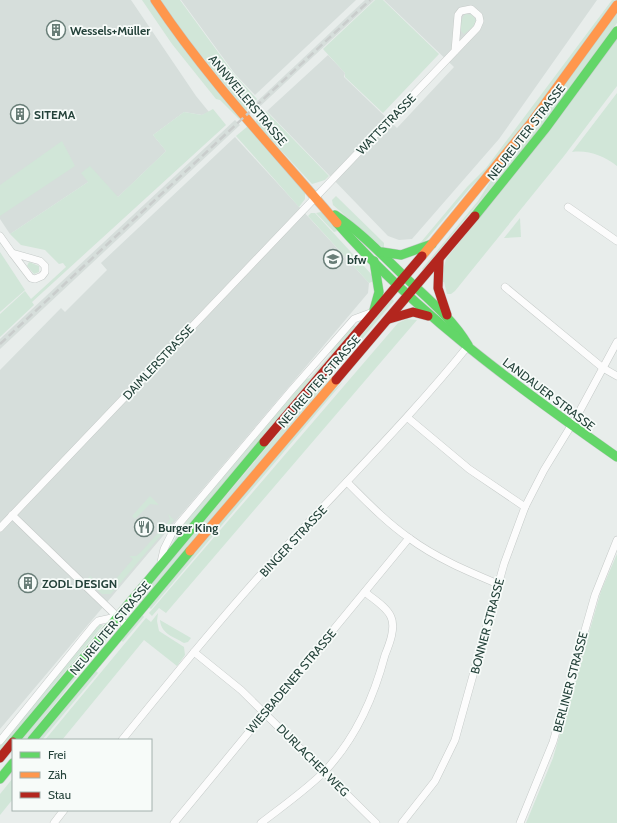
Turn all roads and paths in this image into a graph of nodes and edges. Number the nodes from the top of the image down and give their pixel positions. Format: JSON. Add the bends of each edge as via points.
{"nodes":[{"id":1,"x":155,"y":0,"type":"edge"},
{"id":2,"x":617,"y":5,"type":"edge"},
{"id":3,"x":617,"y":31,"type":"edge"},
{"id":4,"x":455,"y":51,"type":"junction"},
{"id":5,"x":316,"y":197,"type":"junction"},
{"id":6,"x":568,"y":207,"type":"dead end"},
{"id":7,"x":329,"y":211,"type":"junction"},
{"id":8,"x":0,"y":236,"type":"edge"},
{"id":9,"x":617,"y":241,"type":"edge"},
{"id":10,"x":432,"y":244,"type":"junction"},
{"id":11,"x":380,"y":252,"type":"junction"},
{"id":12,"x":12,"y":253,"type":"junction"},
{"id":13,"x":439,"y":260,"type":"junction"},
{"id":14,"x":374,"y":261,"type":"junction"},
{"id":15,"x":405,"y":277,"type":"junction"},
{"id":16,"x":398,"y":285,"type":"junction"},
{"id":17,"x":416,"y":287,"type":"junction"},
{"id":18,"x":504,"y":287,"type":"dead end"},
{"id":19,"x":409,"y":295,"type":"junction"},
{"id":20,"x":373,"y":312,"type":"junction"},
{"id":21,"x":432,"y":318,"type":"junction"},
{"id":22,"x":448,"y":318,"type":"junction"},
{"id":23,"x":388,"y":319,"type":"junction"},
{"id":24,"x":617,"y":342,"type":"edge"},
{"id":25,"x":468,"y":346,"type":"junction"},
{"id":26,"x":603,"y":368,"type":"junction"},
{"id":27,"x":617,"y":376,"type":"edge"},
{"id":28,"x":408,"y":418,"type":"junction"},
{"id":29,"x":571,"y":426,"type":"junction"},
{"id":30,"x":617,"y":457,"type":"edge"},
{"id":31,"x":348,"y":482,"type":"junction"},
{"id":32,"x":525,"y":507,"type":"junction"},
{"id":33,"x":12,"y":515,"type":"junction"},
{"id":34,"x":0,"y":528,"type":"edge"},
{"id":35,"x":408,"y":538,"type":"junction"},
{"id":36,"x":617,"y":540,"type":"edge"},
{"id":37,"x":161,"y":564,"type":"junction"},
{"id":38,"x":498,"y":584,"type":"junction"},
{"id":39,"x":365,"y":592,"type":"junction"},
{"id":40,"x":117,"y":616,"type":"junction"},
{"id":41,"x":127,"y":626,"type":"junction"},
{"id":42,"x":194,"y":652,"type":"junction"},
{"id":43,"x":264,"y":713,"type":"junction"},
{"id":44,"x":16,"y":739,"type":"edge"},
{"id":45,"x":33,"y":739,"type":"edge"},
{"id":46,"x":123,"y":739,"type":"edge"},
{"id":47,"x":0,"y":741,"type":"edge"},
{"id":48,"x":12,"y":743,"type":"edge"},
{"id":49,"x":0,"y":758,"type":"edge"},
{"id":50,"x":12,"y":764,"type":"edge"},
{"id":51,"x":324,"y":771,"type":"junction"},
{"id":52,"x":0,"y":779,"type":"edge"},
{"id":53,"x":63,"y":811,"type":"edge"},
{"id":54,"x":54,"y":823,"type":"edge"},
{"id":55,"x":174,"y":823,"type":"edge"},
{"id":56,"x":261,"y":823,"type":"edge"},
{"id":57,"x":376,"y":823,"type":"edge"},
{"id":58,"x":402,"y":823,"type":"edge"},
{"id":59,"x":520,"y":823,"type":"edge"}],
"edges":[{"from":1,"to":5,"type":"main road","name":"ANNWEILERSTRASSE","via":[[175,30],[231,100]]},
{"from":2,"to":10,"type":"main road","name":"NEUREUTER STRASSE","via":[[531,123]]},
{"from":3,"to":13,"type":"main road","name":"NEUREUTER STRASSE","via":[[545,129]]},
{"from":4,"to":4,"type":"street","name":"WATTSTRASSE","via":[[479,25],[479,16],[471,9],[466,9],[458,15]]},
{"from":4,"to":5,"type":"street","name":"WATTSTRASSE"},
{"from":5,"to":7,"type":"main road","name":"ANNWEILERSTRASSE"},
{"from":5,"to":33,"type":"street","name":"DAIMLERSTRASSE"},
{"from":6,"to":9,"type":"street"},
{"from":7,"to":11,"type":"main road","name":"ANNWEILERSTRASSE","via":[[346,222]]},
{"from":7,"to":14,"type":"main road","name":"ANNWEILERSTRASSE"},
{"from":8,"to":12,"type":"street"},
{"from":10,"to":11,"type":"main road","via":[[406,255],[394,256]]},
{"from":10,"to":15,"type":"main road","name":"NEUREUTER STRASSE"},
{"from":11,"to":15,"type":"main road","name":"ANNWEILERSTRASSE"},
{"from":12,"to":12,"type":"street","via":[[31,278],[35,279],[45,272],[45,266],[40,261]]},
{"from":13,"to":17,"type":"main road","name":"NEUREUTER STRASSE"},
{"from":13,"to":22,"type":"main road","via":[[437,288]]},
{"from":14,"to":16,"type":"main road","name":"ANNWEILERSTRASSE"},
{"from":14,"to":20,"type":"main road","via":[[380,287]]},
{"from":15,"to":16,"type":"main road","name":"NEUREUTER STRASSE"},
{"from":15,"to":17,"type":"main road","name":"ANNWEILERSTRASSE"},
{"from":16,"to":19,"type":"main road","name":"ANNWEILERSTRASSE"},
{"from":16,"to":20,"type":"main road","name":"NEUREUTER STRASSE"},
{"from":17,"to":19,"type":"main road","name":"NEUREUTER STRASSE"},
{"from":17,"to":22,"type":"main road","name":"LANDAUER STRASSE"},
{"from":18,"to":26,"type":"street"},
{"from":19,"to":21,"type":"main road","name":"LANDAUER STRASSE"},
{"from":19,"to":23,"type":"main road","name":"NEUREUTER STRASSE"},
{"from":20,"to":37,"type":"main road","name":"NEUREUTER STRASSE"},
{"from":20,"to":37,"type":"street","name":"NEUREUTER STRASSE","via":[[354,319],[182,519],[164,549]]},
{"from":21,"to":23,"type":"main road","via":[[414,311]]},
{"from":21,"to":25,"type":"main road","name":"LANDAUER STRASSE"},
{"from":22,"to":25,"type":"main road","name":"LANDAUER STRASSE","via":[[461,332]]},
{"from":23,"to":41,"type":"main road","name":"NEUREUTER STRASSE"},
{"from":24,"to":26,"type":"street","name":"BONNER STRASSE"},
{"from":25,"to":28,"type":"street","name":"BINGER STRASSE"},
{"from":25,"to":29,"type":"main road","name":"LANDAUER STRASSE"},
{"from":26,"to":27,"type":"street"},
{"from":26,"to":29,"type":"street","name":"BONNER STRASSE"},
{"from":28,"to":31,"type":"street","name":"BINGER STRASSE"},
{"from":28,"to":32,"type":"street","via":[[463,464]]},
{"from":29,"to":30,"type":"main road","name":"LANDAUER STRASSE"},
{"from":29,"to":32,"type":"street","name":"BONNER STRASSE"},
{"from":31,"to":35,"type":"street"},
{"from":31,"to":42,"type":"street","name":"BINGER STRASSE","via":[[295,537]]},
{"from":32,"to":38,"type":"street","name":"BONNER STRASSE"},
{"from":33,"to":34,"type":"street","name":"DAIMLERSTRASSE"},
{"from":33,"to":40,"type":"street"},
{"from":35,"to":38,"type":"street","via":[[453,564]]},
{"from":35,"to":39,"type":"street","name":"WIESBADENER STRASSE"},
{"from":36,"to":59,"type":"street","name":"BERLINER STRASSE","via":[[595,595],[555,736]]},
{"from":37,"to":40,"type":"main road","name":"NEUREUTER STRASSE"},
{"from":38,"to":58,"type":"street","name":"BONNER STRASSE","via":[[453,745],[431,787]]},
{"from":39,"to":43,"type":"street","name":"WIESBADENER STRASSE"},
{"from":39,"to":51,"type":"street","via":[[389,613],[392,630],[378,680],[363,714],[341,751]]},
{"from":40,"to":41,"type":"street"},
{"from":40,"to":44,"type":"main road","name":"NEUREUTER STRASSE"},
{"from":40,"to":47,"type":"street","name":"NEUREUTER STRASSE","via":[[98,621]]},
{"from":41,"to":45,"type":"main road","name":"NEUREUTER STRASSE"},
{"from":42,"to":43,"type":"street","name":"DURLACHER WEG","via":[[230,680]]},
{"from":42,"to":46,"type":"street","name":"BINGER STRASSE"},
{"from":43,"to":51,"type":"street","name":"DURLACHER WEG"},
{"from":43,"to":55,"type":"street","name":"WIESBADENER STRASSE"},
{"from":48,"to":49,"type":"main road","name":"NEUREUTER STRASSE"},
{"from":50,"to":52,"type":"main road"},
{"from":51,"to":56,"type":"street"},
{"from":51,"to":57,"type":"street","name":"DURLACHER WEG"},
{"from":53,"to":54,"type":"street"}]}
